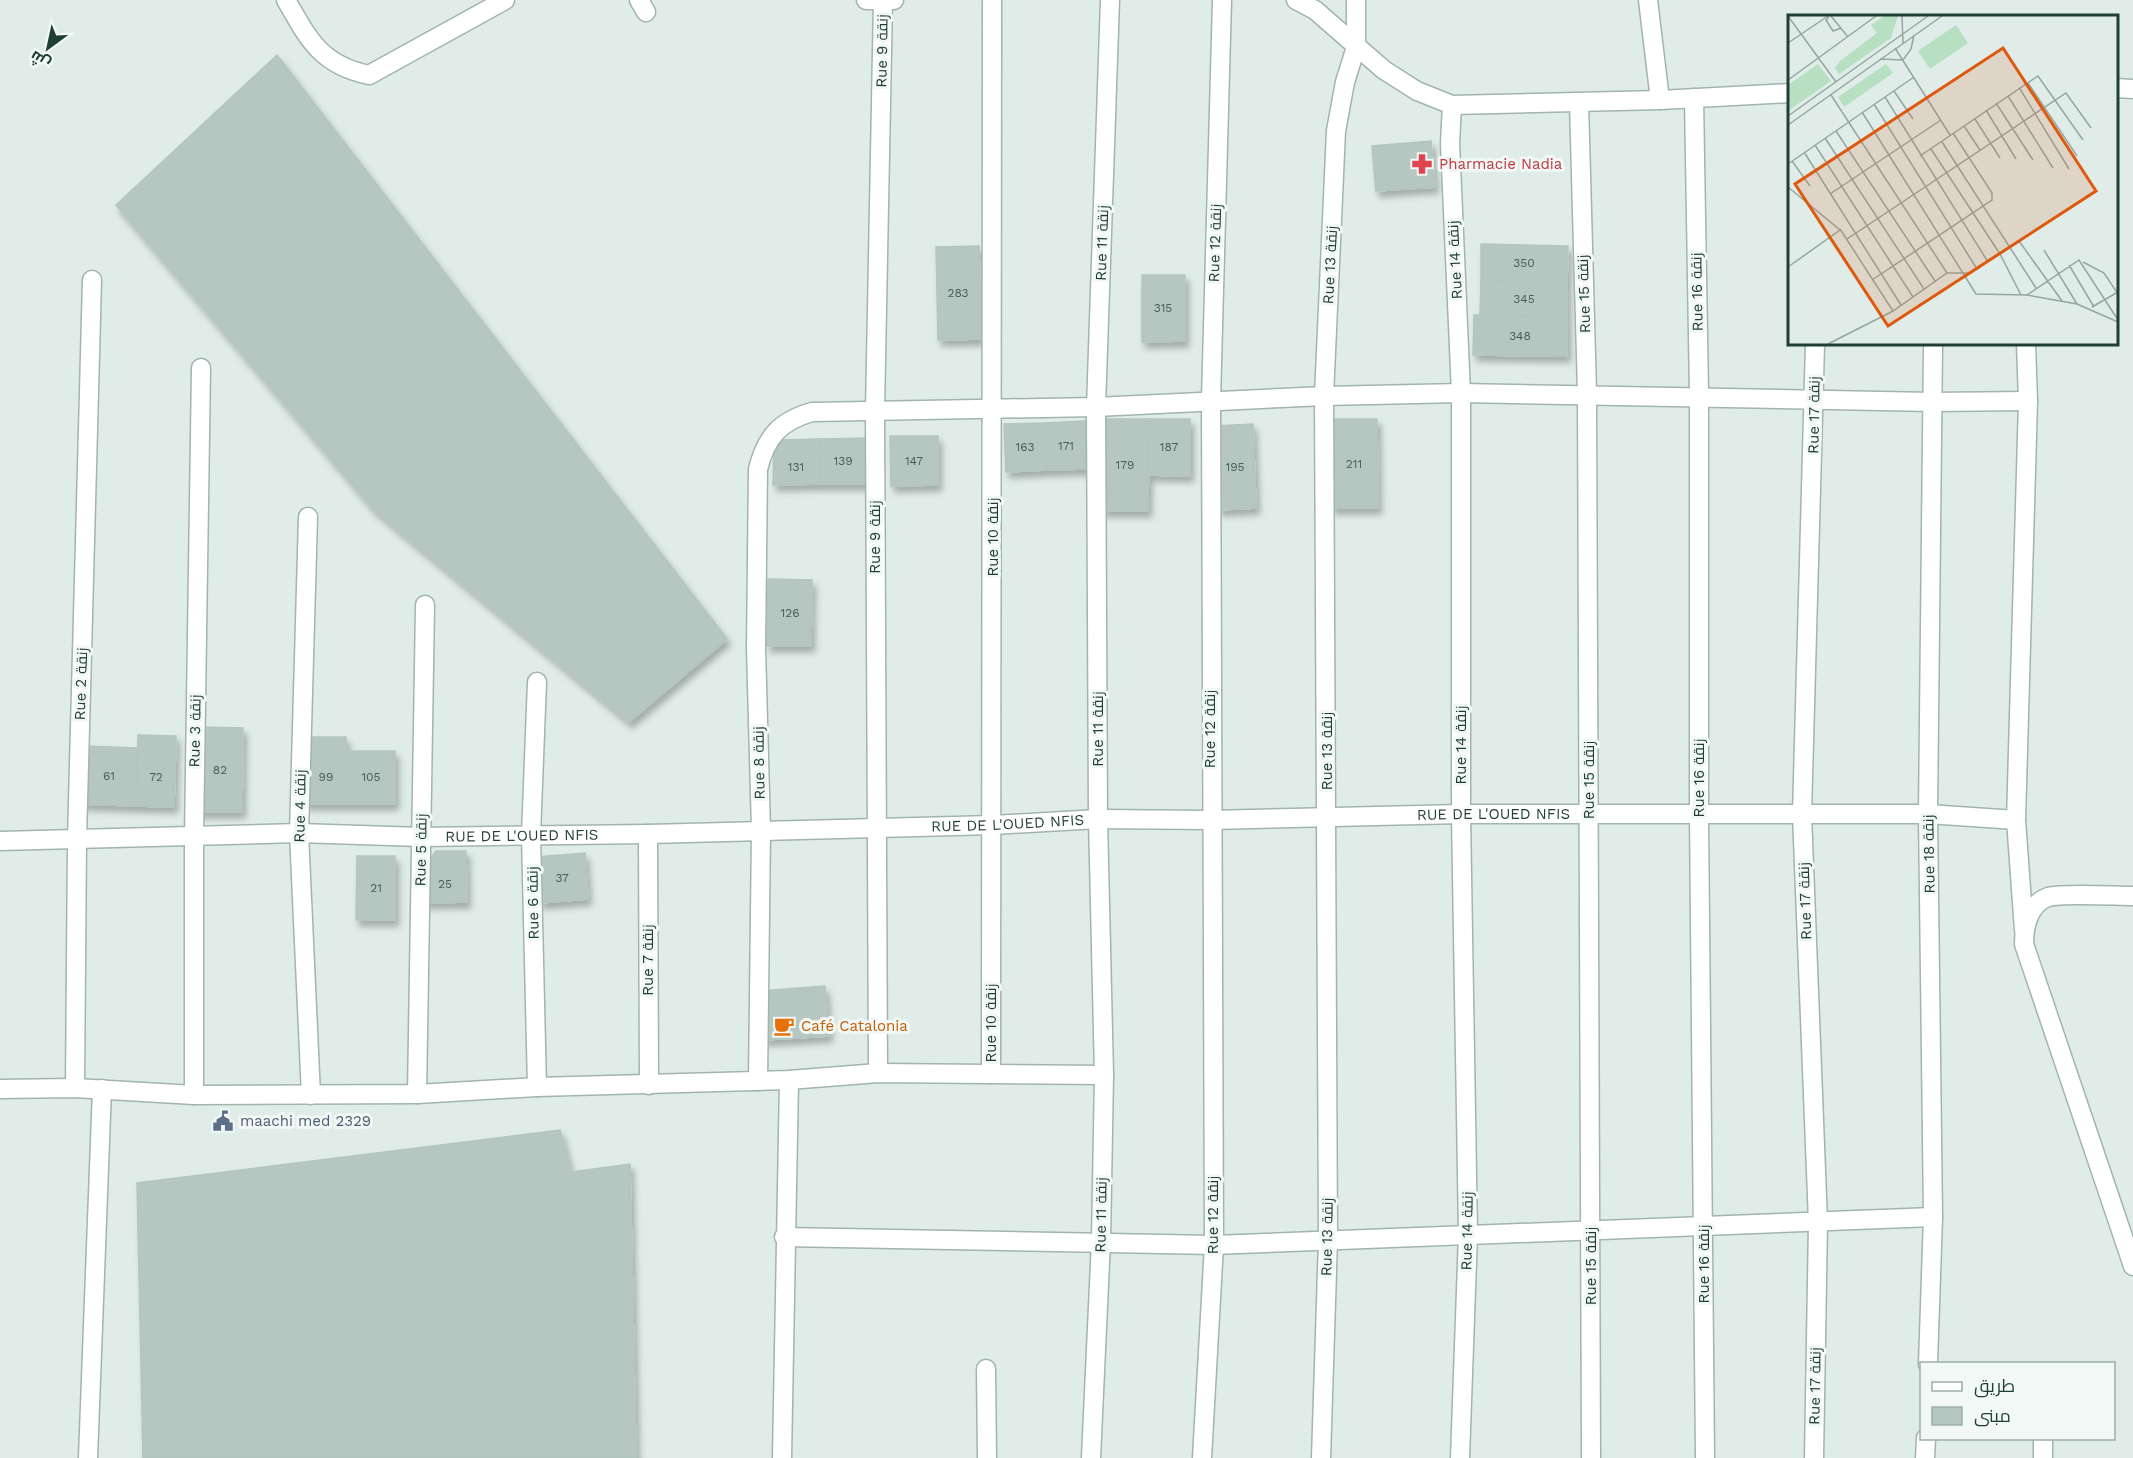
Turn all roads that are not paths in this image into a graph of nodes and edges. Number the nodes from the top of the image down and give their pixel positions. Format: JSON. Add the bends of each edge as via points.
{"nodes":[{"id":1,"x":286,"y":0,"type":"edge"},
{"id":2,"x":505,"y":0,"type":"edge"},
{"id":3,"x":882,"y":0,"type":"edge"},
{"id":4,"x":992,"y":0,"type":"edge"},
{"id":5,"x":1110,"y":0,"type":"edge"},
{"id":6,"x":1222,"y":0,"type":"edge"},
{"id":7,"x":1296,"y":0,"type":"edge"},
{"id":8,"x":1356,"y":0,"type":"edge"},
{"id":9,"x":1648,"y":0,"type":"edge"},
{"id":10,"x":1356,"y":47,"type":"junction"},
{"id":11,"x":2118,"y":88,"type":"edge"},
{"id":12,"x":2133,"y":89,"type":"edge"},
{"id":13,"x":1788,"y":93,"type":"edge"},
{"id":14,"x":1694,"y":98,"type":"junction"},
{"id":15,"x":1660,"y":100,"type":"junction"},
{"id":16,"x":1579,"y":102,"type":"junction"},
{"id":17,"x":1452,"y":105,"type":"junction"},
{"id":18,"x":92,"y":280,"type":"dead end"},
{"id":19,"x":1815,"y":345,"type":"edge"},
{"id":20,"x":1933,"y":345,"type":"edge"},
{"id":21,"x":2026,"y":345,"type":"edge"},
{"id":22,"x":201,"y":368,"type":"dead end"},
{"id":23,"x":1461,"y":393,"type":"junction"},
{"id":24,"x":1587,"y":393,"type":"junction"},
{"id":25,"x":1699,"y":395,"type":"junction"},
{"id":26,"x":1324,"y":396,"type":"junction"},
{"id":27,"x":1211,"y":400,"type":"junction"},
{"id":28,"x":1815,"y":400,"type":"junction"},
{"id":29,"x":2028,"y":401,"type":"junction"},
{"id":30,"x":1932,"y":402,"type":"junction"},
{"id":31,"x":994,"y":407,"type":"junction"},
{"id":32,"x":1096,"y":407,"type":"junction"},
{"id":33,"x":874,"y":411,"type":"junction"},
{"id":34,"x":308,"y":517,"type":"dead end"},
{"id":35,"x":425,"y":605,"type":"dead end"},
{"id":36,"x":537,"y":682,"type":"dead end"},
{"id":37,"x":1461,"y":814,"type":"junction"},
{"id":38,"x":1589,"y":814,"type":"junction"},
{"id":39,"x":1699,"y":814,"type":"junction"},
{"id":40,"x":1802,"y":814,"type":"junction"},
{"id":41,"x":1928,"y":814,"type":"junction"},
{"id":42,"x":1327,"y":817,"type":"junction"},
{"id":43,"x":1098,"y":819,"type":"junction"},
{"id":44,"x":1210,"y":820,"type":"junction"},
{"id":45,"x":2016,"y":820,"type":"junction"},
{"id":46,"x":993,"y":825,"type":"junction"},
{"id":47,"x":877,"y":828,"type":"junction"},
{"id":48,"x":761,"y":830,"type":"junction"},
{"id":49,"x":299,"y":833,"type":"junction"},
{"id":50,"x":648,"y":834,"type":"junction"},
{"id":51,"x":531,"y":835,"type":"junction"},
{"id":52,"x":194,"y":836,"type":"junction"},
{"id":53,"x":421,"y":837,"type":"junction"},
{"id":54,"x":77,"y":839,"type":"junction"},
{"id":55,"x":0,"y":841,"type":"edge"},
{"id":56,"x":2133,"y":896,"type":"edge"},
{"id":57,"x":2024,"y":930,"type":"junction"},
{"id":58,"x":878,"y":1073,"type":"junction"},
{"id":59,"x":991,"y":1074,"type":"junction"},
{"id":60,"x":1104,"y":1076,"type":"junction"},
{"id":61,"x":789,"y":1080,"type":"junction"},
{"id":62,"x":758,"y":1081,"type":"junction"},
{"id":63,"x":649,"y":1085,"type":"junction"},
{"id":64,"x":537,"y":1087,"type":"junction"},
{"id":65,"x":75,"y":1088,"type":"junction"},
{"id":66,"x":0,"y":1089,"type":"edge"},
{"id":67,"x":102,"y":1089,"type":"junction"},
{"id":68,"x":417,"y":1094,"type":"junction"},
{"id":69,"x":194,"y":1095,"type":"junction"},
{"id":70,"x":311,"y":1095,"type":"junction"},
{"id":71,"x":1933,"y":1217,"type":"junction"},
{"id":72,"x":1818,"y":1222,"type":"junction"},
{"id":73,"x":1704,"y":1224,"type":"junction"},
{"id":74,"x":1590,"y":1232,"type":"junction"},
{"id":75,"x":1468,"y":1234,"type":"junction"},
{"id":76,"x":784,"y":1237,"type":"junction"},
{"id":77,"x":1328,"y":1240,"type":"junction"},
{"id":78,"x":1101,"y":1241,"type":"junction"},
{"id":79,"x":1214,"y":1245,"type":"junction"},
{"id":80,"x":2133,"y":1266,"type":"edge"},
{"id":81,"x":1928,"y":1362,"type":"edge"},
{"id":82,"x":986,"y":1369,"type":"dead end"},
{"id":83,"x":1926,"y":1440,"type":"edge"},
{"id":84,"x":2043,"y":1440,"type":"edge"},
{"id":85,"x":88,"y":1458,"type":"edge"},
{"id":86,"x":782,"y":1458,"type":"edge"},
{"id":87,"x":987,"y":1458,"type":"edge"},
{"id":88,"x":1091,"y":1458,"type":"edge"},
{"id":89,"x":1202,"y":1458,"type":"edge"},
{"id":90,"x":1321,"y":1458,"type":"edge"},
{"id":91,"x":1460,"y":1458,"type":"edge"},
{"id":92,"x":1591,"y":1458,"type":"edge"},
{"id":93,"x":1706,"y":1458,"type":"edge"},
{"id":94,"x":1814,"y":1458,"type":"edge"},
{"id":95,"x":1925,"y":1458,"type":"edge"},
{"id":96,"x":2043,"y":1458,"type":"edge"}],
"edges":[{"from":1,"to":2,"type":"street","via":[[325,58],[350,71],[369,75]]},
{"from":3,"to":33,"type":"street","name":"Rue 9 زنقة"},
{"from":4,"to":31,"type":"street","name":"Rue 10 زنقة"},
{"from":5,"to":32,"type":"street","name":"Rue 11 زنقة"},
{"from":6,"to":27,"type":"street","name":"Rue 12 زنقة"},
{"from":7,"to":10,"type":"street","via":[[1315,10]]},
{"from":8,"to":10,"type":"street","name":"Rue 13 زنقة"},
{"from":9,"to":15,"type":"street"},
{"from":10,"to":17,"type":"street","via":[[1417,92]]},
{"from":10,"to":26,"type":"street","name":"Rue 13 زنقة","via":[[1336,130]]},
{"from":11,"to":12,"type":"street"},
{"from":13,"to":14,"type":"street"},
{"from":14,"to":15,"type":"street"},
{"from":14,"to":25,"type":"street","name":"Rue 16 زنقة"},
{"from":15,"to":16,"type":"street"},
{"from":16,"to":17,"type":"street"},
{"from":16,"to":24,"type":"street","name":"Rue 15 زنقة"},
{"from":17,"to":23,"type":"street","name":"Rue 14 زنقة","via":[[1450,143]]},
{"from":18,"to":54,"type":"street","name":"Rue 2 زنقة"},
{"from":19,"to":28,"type":"street","name":"Rue 17 زنقة"},
{"from":20,"to":30,"type":"street","name":"Rue 18 زنقة"},
{"from":21,"to":29,"type":"street"},
{"from":22,"to":52,"type":"street","name":"Rue 3 زنقة"},
{"from":23,"to":24,"type":"street"},
{"from":23,"to":26,"type":"street"},
{"from":23,"to":37,"type":"street","name":"Rue 14 زنقة"},
{"from":24,"to":25,"type":"street"},
{"from":24,"to":38,"type":"street","name":"Rue 15 زنقة"},
{"from":25,"to":28,"type":"street"},
{"from":25,"to":39,"type":"street","name":"Rue 16 زنقة"},
{"from":26,"to":27,"type":"street"},
{"from":26,"to":42,"type":"street","name":"Rue 13 زنقة"},
{"from":27,"to":32,"type":"street"},
{"from":27,"to":44,"type":"street","name":"Rue 12 زنقة"},
{"from":28,"to":30,"type":"street"},
{"from":28,"to":40,"type":"street","name":"Rue 17 زنقة"},
{"from":29,"to":30,"type":"street"},
{"from":29,"to":45,"type":"street"},
{"from":30,"to":41,"type":"street","name":"Rue 18 زنقة"},
{"from":31,"to":32,"type":"street"},
{"from":31,"to":33,"type":"street"},
{"from":31,"to":46,"type":"street","name":"Rue 10 زنقة"},
{"from":32,"to":43,"type":"street","name":"Rue 11 زنقة"},
{"from":33,"to":47,"type":"street","name":"Rue 9 زنقة"},
{"from":33,"to":48,"type":"street","name":"Rue 8 زنقة","via":[[812,412],[796,417],[780,427],[764,446],[759,469],[756,648]]},
{"from":34,"to":49,"type":"street","name":"Rue 4 زنقة"},
{"from":35,"to":53,"type":"street","name":"Rue 5 زنقة"},
{"from":36,"to":51,"type":"street","name":"Rue 6 زنقة"},
{"from":37,"to":38,"type":"street","name":"RUE DE L'OUED NFIS"},
{"from":37,"to":42,"type":"street","name":"RUE DE L'OUED NFIS"},
{"from":37,"to":75,"type":"street","name":"Rue 14 زنقة"},
{"from":38,"to":39,"type":"street","name":"RUE DE L'OUED NFIS"},
{"from":38,"to":74,"type":"street","name":"Rue 15 زنقة"},
{"from":39,"to":40,"type":"street","name":"RUE DE L'OUED NFIS"},
{"from":39,"to":73,"type":"street","name":"Rue 16 زنقة"},
{"from":40,"to":41,"type":"street","name":"RUE DE L'OUED NFIS"},
{"from":40,"to":72,"type":"street","name":"Rue 17 زنقة"},
{"from":41,"to":45,"type":"street","name":"RUE DE L'OUED NFIS"},
{"from":41,"to":71,"type":"street","name":"Rue 18 زنقة"},
{"from":42,"to":44,"type":"street","name":"RUE DE L'OUED NFIS"},
{"from":42,"to":77,"type":"street","name":"Rue 13 زنقة"},
{"from":43,"to":44,"type":"street","name":"RUE DE L'OUED NFIS"},
{"from":43,"to":46,"type":"street","name":"RUE DE L'OUED NFIS"},
{"from":43,"to":60,"type":"street","name":"Rue 11 زنقة"},
{"from":44,"to":79,"type":"street","name":"Rue 12 زنقة"},
{"from":45,"to":57,"type":"street"},
{"from":46,"to":47,"type":"street","name":"RUE DE L'OUED NFIS"},
{"from":46,"to":59,"type":"street","name":"Rue 10 زنقة"},
{"from":47,"to":48,"type":"street","name":"RUE DE L'OUED NFIS"},
{"from":47,"to":58,"type":"street","name":"Rue 9 زنقة"},
{"from":48,"to":50,"type":"street","name":"RUE DE L'OUED NFIS"},
{"from":48,"to":62,"type":"street","name":"Rue 8 زنقة"},
{"from":49,"to":52,"type":"street","name":"RUE DE L'OUED NFIS"},
{"from":49,"to":53,"type":"street","name":"RUE DE L'OUED NFIS"},
{"from":49,"to":70,"type":"street","name":"Rue 4 زنقة"},
{"from":50,"to":51,"type":"street","name":"RUE DE L'OUED NFIS"},
{"from":50,"to":63,"type":"street","name":"Rue 7 زنقة"},
{"from":51,"to":53,"type":"street","name":"RUE DE L'OUED NFIS"},
{"from":51,"to":64,"type":"street","name":"Rue 6 زنقة"},
{"from":52,"to":54,"type":"street","name":"RUE DE L'OUED NFIS"},
{"from":52,"to":69,"type":"street","name":"Rue 3 زنقة"},
{"from":53,"to":68,"type":"street","name":"Rue 5 زنقة"},
{"from":54,"to":55,"type":"street","name":"RUE DE L'OUED NFIS"},
{"from":54,"to":65,"type":"street","name":"Rue 2 زنقة"},
{"from":56,"to":57,"type":"street","via":[[2049,897],[2033,909]]},
{"from":57,"to":80,"type":"street","via":[[2024,944]]},
{"from":58,"to":59,"type":"street"},
{"from":58,"to":61,"type":"street"},
{"from":59,"to":60,"type":"street"},
{"from":60,"to":78,"type":"street","name":"Rue 11 زنقة"},
{"from":61,"to":62,"type":"street"},
{"from":61,"to":76,"type":"street"},
{"from":62,"to":63,"type":"street"},
{"from":63,"to":64,"type":"street"},
{"from":64,"to":68,"type":"street"},
{"from":65,"to":66,"type":"street"},
{"from":65,"to":67,"type":"street"},
{"from":67,"to":69,"type":"street"},
{"from":67,"to":85,"type":"street"},
{"from":68,"to":70,"type":"street"},
{"from":69,"to":70,"type":"street"},
{"from":71,"to":72,"type":"street"},
{"from":71,"to":81,"type":"street","name":"Rue 18 زنقة"},
{"from":72,"to":73,"type":"street"},
{"from":72,"to":94,"type":"street","name":"Rue 17 زنقة"},
{"from":73,"to":74,"type":"street"},
{"from":73,"to":93,"type":"street","name":"Rue 16 زنقة"},
{"from":74,"to":75,"type":"street"},
{"from":74,"to":92,"type":"street","name":"Rue 15 زنقة"},
{"from":75,"to":77,"type":"street"},
{"from":75,"to":91,"type":"street","name":"Rue 14 زنقة"},
{"from":76,"to":78,"type":"street"},
{"from":76,"to":86,"type":"street"},
{"from":77,"to":79,"type":"street"},
{"from":77,"to":90,"type":"street","name":"Rue 13 زنقة"},
{"from":78,"to":79,"type":"street"},
{"from":78,"to":88,"type":"street","name":"Rue 11 زنقة"},
{"from":79,"to":89,"type":"street","name":"Rue 12 زنقة"},
{"from":82,"to":87,"type":"street"},
{"from":83,"to":95,"type":"street"},
{"from":84,"to":96,"type":"street"}]}
